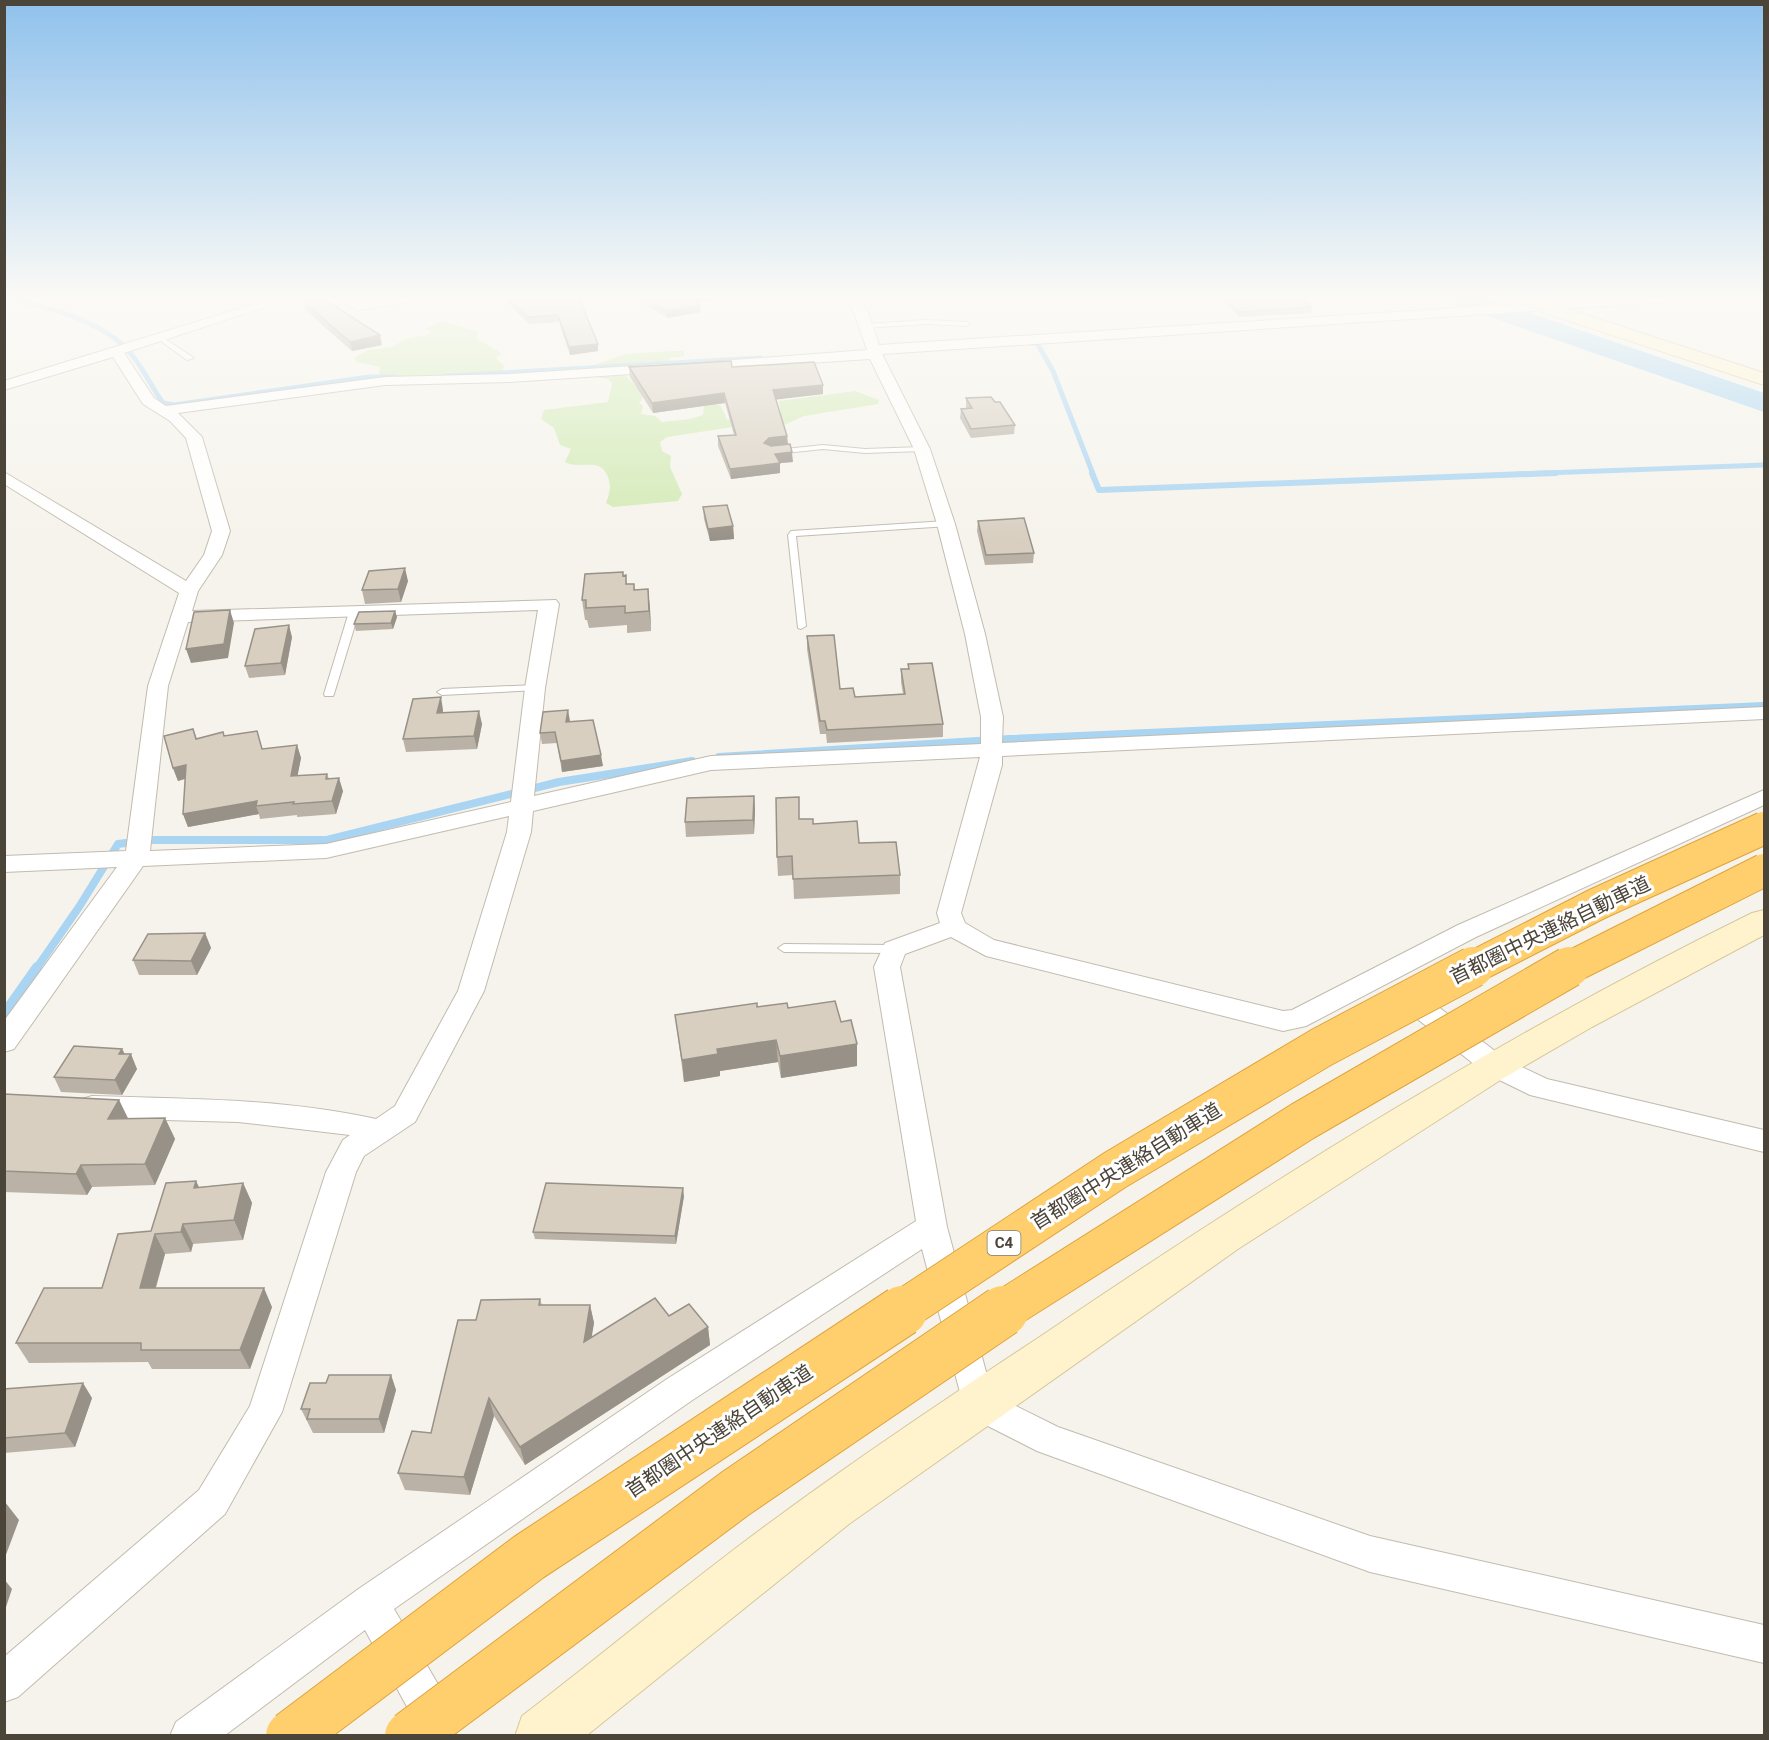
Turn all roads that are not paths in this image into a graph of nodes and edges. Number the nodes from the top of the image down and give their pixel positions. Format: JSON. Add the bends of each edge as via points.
{"nodes":[{"id":1,"x":26,"y":379,"type":"edge"},
{"id":2,"x":134,"y":379,"type":"edge"},
{"id":3,"x":460,"y":379,"type":"edge"},
{"id":4,"x":887,"y":379,"type":"edge"},
{"id":5,"x":4,"y":386,"type":"edge"},
{"id":6,"x":162,"y":411,"type":"junction"},
{"id":7,"x":922,"y":449,"type":"junction"},
{"id":8,"x":771,"y":452,"type":"edge"},
{"id":9,"x":4,"y":477,"type":"edge"},
{"id":10,"x":946,"y":524,"type":"junction"},
{"id":11,"x":189,"y":591,"type":"junction"},
{"id":12,"x":354,"y":612,"type":"junction"},
{"id":13,"x":180,"y":617,"type":"junction"},
{"id":14,"x":801,"y":626,"type":"dead end"},
{"id":15,"x":535,"y":688,"type":"junction"},
{"id":16,"x":442,"y":692,"type":"dead end"},
{"id":17,"x":329,"y":694,"type":"dead end"},
{"id":18,"x":1764,"y":713,"type":"edge"},
{"id":19,"x":992,"y":748,"type":"junction"},
{"id":20,"x":1764,"y":797,"type":"edge"},
{"id":21,"x":521,"y":806,"type":"junction"},
{"id":22,"x":1764,"y":828,"type":"edge"},
{"id":23,"x":137,"y":857,"type":"junction"},
{"id":24,"x":4,"y":864,"type":"edge"},
{"id":25,"x":1764,"y":870,"type":"edge"},
{"id":26,"x":1764,"y":921,"type":"edge"},
{"id":27,"x":954,"y":928,"type":"junction"},
{"id":28,"x":784,"y":948,"type":"dead end"},
{"id":29,"x":894,"y":949,"type":"junction"},
{"id":30,"x":1380,"y":974,"type":"junction"},
{"id":31,"x":4,"y":1042,"type":"edge"},
{"id":32,"x":1495,"y":1066,"type":"junction"},
{"id":33,"x":60,"y":1105,"type":"edge"},
{"id":34,"x":382,"y":1131,"type":"junction"},
{"id":35,"x":1764,"y":1141,"type":"edge"},
{"id":36,"x":933,"y":1227,"type":"junction"},
{"id":37,"x":978,"y":1404,"type":"junction"},
{"id":38,"x":370,"y":1603,"type":"junction"},
{"id":39,"x":1764,"y":1644,"type":"edge"},
{"id":40,"x":4,"y":1683,"type":"edge"},
{"id":41,"x":190,"y":1736,"type":"edge"},
{"id":42,"x":291,"y":1736,"type":"edge"},
{"id":43,"x":410,"y":1736,"type":"edge"},
{"id":44,"x":446,"y":1736,"type":"edge"},
{"id":45,"x":542,"y":1736,"type":"edge"}],
"edges":[{"from":1,"to":5,"type":"street"},
{"from":2,"to":6,"type":"street","via":[[148,401]]},
{"from":3,"to":6,"type":"street","via":[[385,381]]},
{"from":4,"to":7,"type":"street"},
{"from":6,"to":11,"type":"street","via":[[194,437],[220,531],[213,555]]},
{"from":7,"to":8,"type":"lane","via":[[865,451],[823,447]]},
{"from":7,"to":10,"type":"street"},
{"from":9,"to":11,"type":"street"},
{"from":10,"to":14,"type":"lane","via":[[794,533]]},
{"from":10,"to":19,"type":"street","via":[[975,634],[992,717]]},
{"from":11,"to":13,"type":"street"},
{"from":12,"to":13,"type":"street"},
{"from":12,"to":15,"type":"street","via":[[549,604]]},
{"from":12,"to":17,"type":"lane"},
{"from":13,"to":23,"type":"street","via":[[158,686]]},
{"from":15,"to":16,"type":"lane"},
{"from":15,"to":21,"type":"street"},
{"from":18,"to":19,"type":"street"},
{"from":19,"to":21,"type":"street","via":[[711,763]]},
{"from":19,"to":27,"type":"street","via":[[992,765],[949,913]]},
{"from":20,"to":30,"type":"street","via":[[1617,861]]},
{"from":21,"to":23,"type":"street","via":[[326,851]]},
{"from":21,"to":34,"type":"street","via":[[519,832],[471,991],[405,1114]]},
{"from":22,"to":42,"type":"highway","name":"首都圏中央連絡自動車道","number":"C4","bridge":true,"via":[[1597,904],[1460,974],[1322,1047],[1115,1170],[529,1557]]},
{"from":23,"to":24,"type":"street"},
{"from":23,"to":31,"type":"street"},
{"from":25,"to":43,"type":"highway","bridge":true,"via":[[1508,1001],[1179,1195],[896,1380],[560,1620]]},
{"from":26,"to":32,"type":"street","via":[[1599,1005]]},
{"from":27,"to":29,"type":"street"},
{"from":27,"to":30,"type":"street","via":[[986,947],[1283,1021],[1297,1019]]},
{"from":28,"to":29,"type":"lane"},
{"from":29,"to":36,"type":"street","via":[[887,967]]},
{"from":30,"to":32,"type":"street"},
{"from":32,"to":35,"type":"street","via":[[1540,1088]]},
{"from":32,"to":37,"type":"street","via":[[1341,1159],[1176,1266]]},
{"from":33,"to":34,"type":"street","via":[[237,1110]]},
{"from":34,"to":40,"type":"street","via":[[353,1149],[341,1172],[265,1412],[212,1502]]},
{"from":36,"to":37,"type":"street"},
{"from":36,"to":38,"type":"street","via":[[679,1390]]},
{"from":37,"to":39,"type":"street","via":[[1048,1440],[1370,1554]]},
{"from":37,"to":45,"type":"street","via":[[830,1508]]},
{"from":38,"to":41,"type":"street"},
{"from":38,"to":44,"type":"street"}]}
